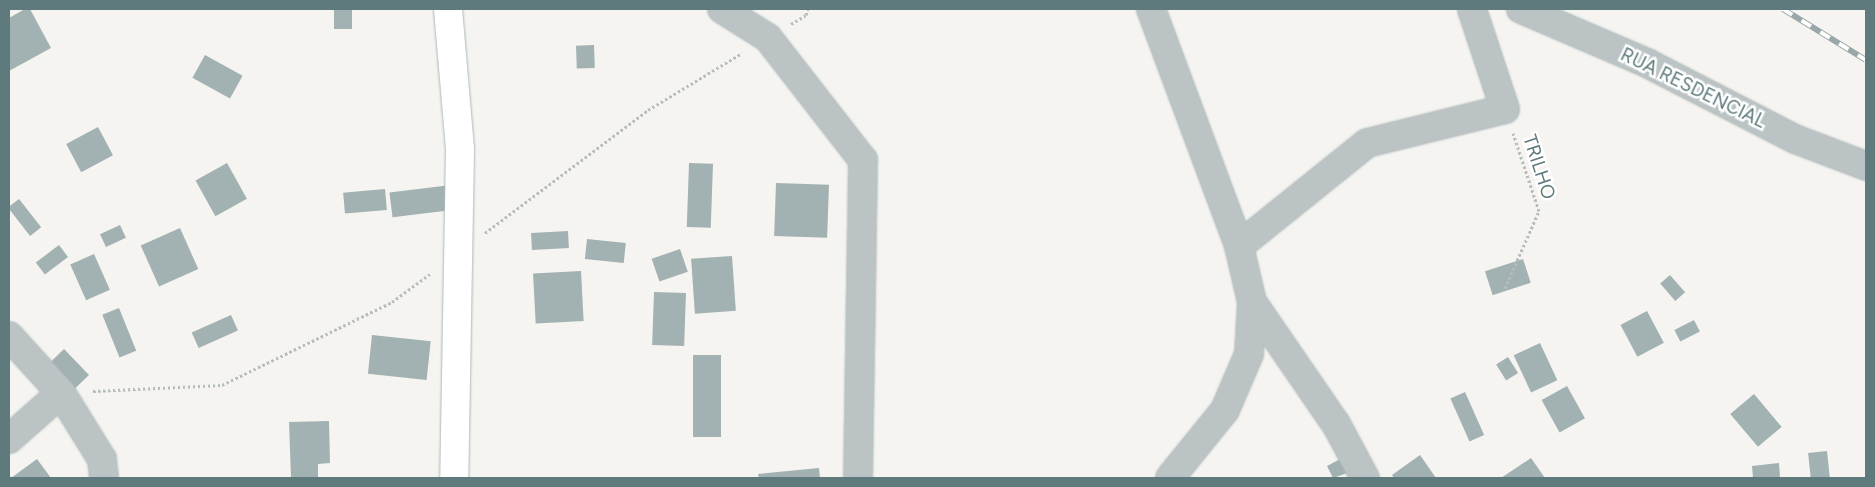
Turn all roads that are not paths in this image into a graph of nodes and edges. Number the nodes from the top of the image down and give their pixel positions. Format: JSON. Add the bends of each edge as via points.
{"nodes":[{"id":1,"x":448,"y":9,"type":"edge"},
{"id":2,"x":722,"y":9,"type":"edge"},
{"id":3,"x":1151,"y":9,"type":"edge"},
{"id":4,"x":1472,"y":9,"type":"edge"},
{"id":5,"x":1522,"y":9,"type":"edge"},
{"id":6,"x":1866,"y":166,"type":"edge"},
{"id":7,"x":1238,"y":246,"type":"junction"},
{"id":8,"x":1252,"y":302,"type":"junction"},
{"id":9,"x":9,"y":336,"type":"edge"},
{"id":10,"x":60,"y":393,"type":"junction"},
{"id":11,"x":9,"y":440,"type":"edge"},
{"id":12,"x":104,"y":478,"type":"edge"},
{"id":13,"x":454,"y":478,"type":"edge"},
{"id":14,"x":858,"y":478,"type":"edge"},
{"id":15,"x":1170,"y":478,"type":"edge"},
{"id":16,"x":1365,"y":478,"type":"edge"}],
"edges":[{"from":1,"to":13,"type":"street","via":[[460,149]]},
{"from":2,"to":14,"type":"street","via":[[768,38],[863,160]]},
{"from":3,"to":7,"type":"street"},
{"from":4,"to":7,"type":"street","via":[[1505,109],[1367,143]]},
{"from":5,"to":6,"type":"street","name":"RUA RESDENCIAL","via":[[1647,63],[1795,139]]},
{"from":7,"to":8,"type":"street"},
{"from":8,"to":15,"type":"street","via":[[1249,354],[1225,410]]},
{"from":8,"to":16,"type":"street","via":[[1336,424]]},
{"from":9,"to":10,"type":"street"},
{"from":10,"to":11,"type":"street"},
{"from":10,"to":12,"type":"street","via":[[102,459]]}]}
